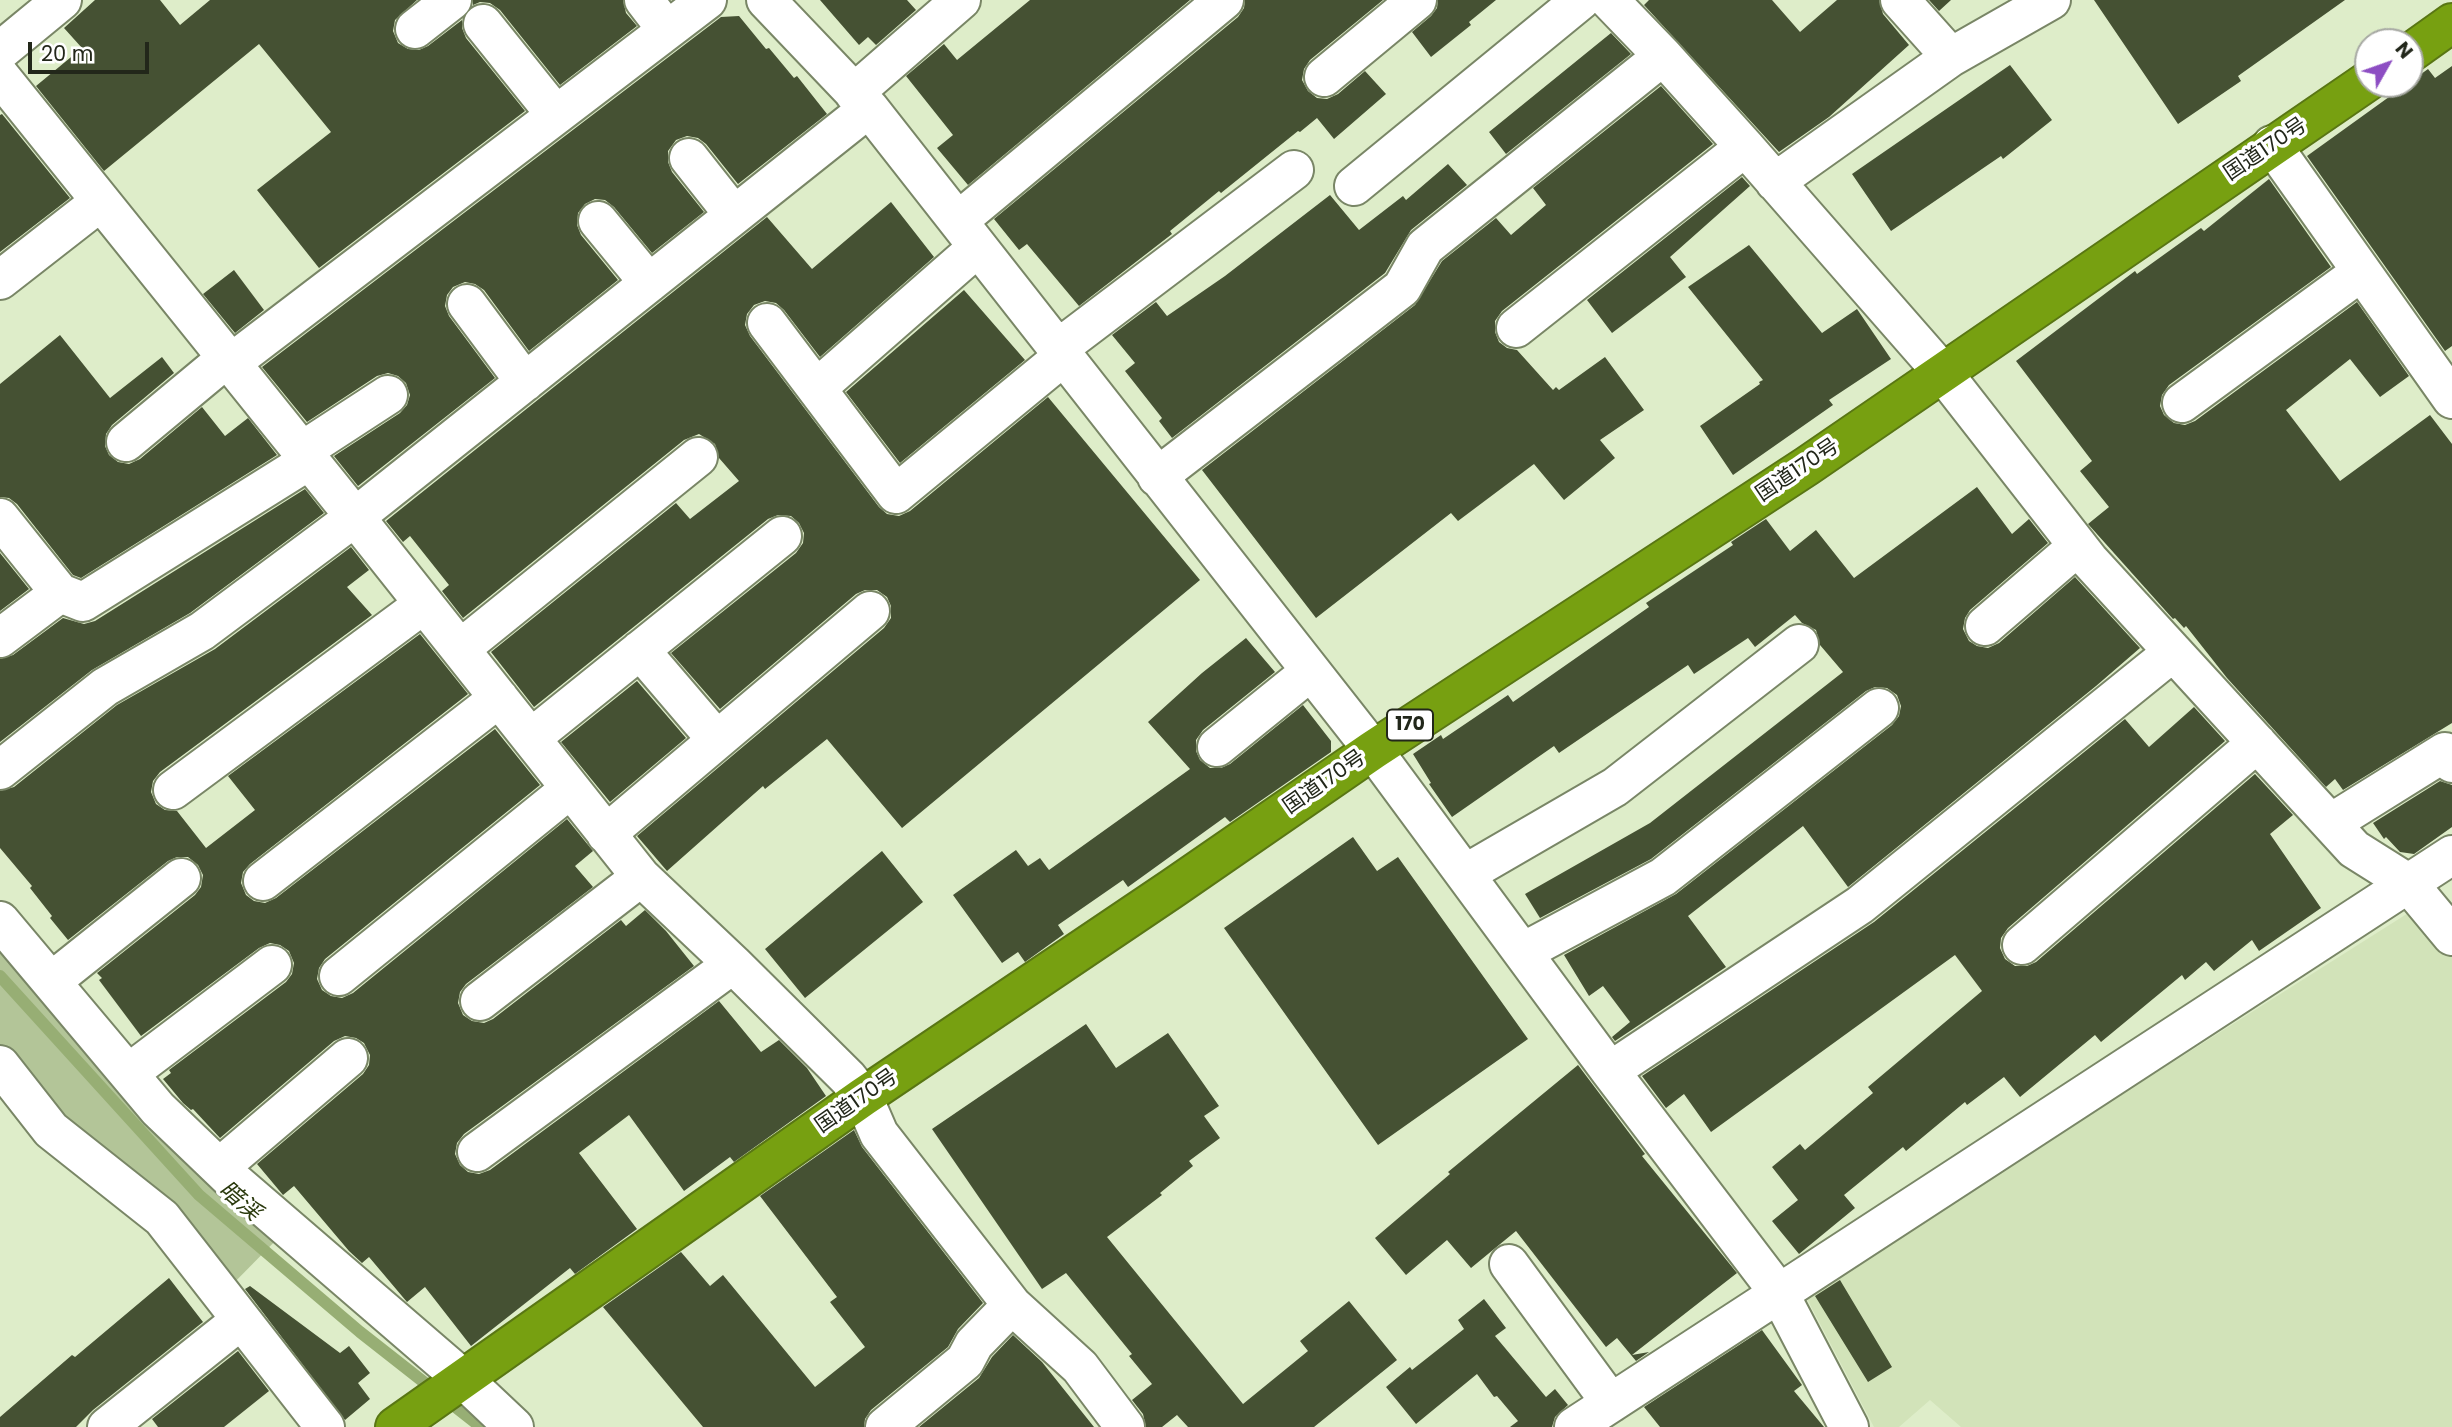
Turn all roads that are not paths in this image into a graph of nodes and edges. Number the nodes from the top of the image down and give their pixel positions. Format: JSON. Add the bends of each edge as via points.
{"nodes":[{"id":1,"x":62,"y":0,"type":"edge"},
{"id":2,"x":452,"y":0,"type":"edge"},
{"id":3,"x":644,"y":0,"type":"edge"},
{"id":4,"x":707,"y":0,"type":"edge"},
{"id":5,"x":766,"y":0,"type":"edge"},
{"id":6,"x":961,"y":0,"type":"edge"},
{"id":7,"x":1224,"y":0,"type":"edge"},
{"id":8,"x":1417,"y":0,"type":"edge"},
{"id":9,"x":1581,"y":0,"type":"edge"},
{"id":10,"x":1609,"y":0,"type":"edge"},
{"id":11,"x":1900,"y":0,"type":"edge"},
{"id":12,"x":2051,"y":0,"type":"edge"},
{"id":13,"x":2452,"y":23,"type":"edge"},
{"id":14,"x":483,"y":24,"type":"dead end"},
{"id":15,"x":415,"y":29,"type":"dead end"},
{"id":16,"x":667,"y":30,"type":"junction"},
{"id":17,"x":2424,"y":43,"type":"edge"},
{"id":18,"x":0,"y":51,"type":"edge"},
{"id":19,"x":1663,"y":56,"type":"junction"},
{"id":20,"x":1951,"y":57,"type":"junction"},
{"id":21,"x":0,"y":76,"type":"edge"},
{"id":22,"x":1324,"y":77,"type":"dead end"},
{"id":23,"x":2354,"y":90,"type":"edge"},
{"id":24,"x":861,"y":101,"type":"junction"},
{"id":25,"x":556,"y":115,"type":"junction"},
{"id":26,"x":2272,"y":145,"type":"junction"},
{"id":27,"x":1745,"y":148,"type":"junction"},
{"id":28,"x":689,"y":158,"type":"dead end"},
{"id":29,"x":1294,"y":170,"type":"dead end"},
{"id":30,"x":1775,"y":181,"type":"junction"},
{"id":31,"x":1354,"y":186,"type":"dead end"},
{"id":32,"x":100,"y":202,"type":"junction"},
{"id":33,"x":734,"y":215,"type":"junction"},
{"id":34,"x":598,"y":221,"type":"dead end"},
{"id":35,"x":968,"y":234,"type":"junction"},
{"id":36,"x":2361,"y":272,"type":"junction"},
{"id":37,"x":0,"y":280,"type":"edge"},
{"id":38,"x":649,"y":282,"type":"junction"},
{"id":39,"x":467,"y":304,"type":"dead end"},
{"id":40,"x":767,"y":323,"type":"dead end"},
{"id":41,"x":1516,"y":328,"type":"dead end"},
{"id":42,"x":1062,"y":351,"type":"junction"},
{"id":43,"x":229,"y":360,"type":"junction"},
{"id":44,"x":1943,"y":373,"type":"junction"},
{"id":45,"x":525,"y":382,"type":"junction"},
{"id":46,"x":817,"y":388,"type":"junction"},
{"id":47,"x":388,"y":395,"type":"dead end"},
{"id":48,"x":2452,"y":399,"type":"edge"},
{"id":49,"x":2182,"y":403,"type":"dead end"},
{"id":50,"x":126,"y":442,"type":"dead end"},
{"id":51,"x":306,"y":456,"type":"junction"},
{"id":52,"x":698,"y":457,"type":"dead end"},
{"id":53,"x":1157,"y":477,"type":"junction"},
{"id":54,"x":355,"y":516,"type":"junction"},
{"id":55,"x":0,"y":518,"type":"edge"},
{"id":56,"x":782,"y":536,"type":"dead end"},
{"id":57,"x":2078,"y":546,"type":"junction"},
{"id":58,"x":60,"y":593,"type":"junction"},
{"id":59,"x":424,"y":604,"type":"junction"},
{"id":60,"x":870,"y":611,"type":"dead end"},
{"id":61,"x":1985,"y":626,"type":"dead end"},
{"id":62,"x":0,"y":638,"type":"edge"},
{"id":63,"x":1799,"y":644,"type":"dead end"},
{"id":64,"x":460,"y":649,"type":"junction"},
{"id":65,"x":640,"y":650,"type":"junction"},
{"id":66,"x":2173,"y":652,"type":"junction"},
{"id":67,"x":1311,"y":671,"type":"junction"},
{"id":68,"x":499,"y":698,"type":"junction"},
{"id":69,"x":1880,"y":708,"type":"dead end"},
{"id":70,"x":531,"y":738,"type":"junction"},
{"id":71,"x":717,"y":740,"type":"junction"},
{"id":72,"x":2257,"y":743,"type":"junction"},
{"id":73,"x":1217,"y":747,"type":"dead end"},
{"id":74,"x":1373,"y":750,"type":"junction"},
{"id":75,"x":2452,"y":763,"type":"edge"},
{"id":76,"x":0,"y":770,"type":"edge"},
{"id":77,"x":570,"y":789,"type":"junction"},
{"id":78,"x":173,"y":790,"type":"dead end"},
{"id":79,"x":2330,"y":823,"type":"junction"},
{"id":80,"x":606,"y":834,"type":"junction"},
{"id":81,"x":2452,"y":855,"type":"edge"},
{"id":82,"x":1465,"y":874,"type":"junction"},
{"id":83,"x":641,"y":877,"type":"junction"},
{"id":84,"x":181,"y":878,"type":"dead end"},
{"id":85,"x":263,"y":881,"type":"dead end"},
{"id":86,"x":2408,"y":883,"type":"junction"},
{"id":87,"x":0,"y":921,"type":"edge"},
{"id":88,"x":2452,"y":936,"type":"edge"},
{"id":89,"x":2021,"y":945,"type":"dead end"},
{"id":90,"x":1523,"y":952,"type":"junction"},
{"id":91,"x":733,"y":964,"type":"junction"},
{"id":92,"x":272,"y":965,"type":"dead end"},
{"id":93,"x":339,"y":976,"type":"dead end"},
{"id":94,"x":52,"y":981,"type":"junction"},
{"id":95,"x":480,"y":1001,"type":"dead end"},
{"id":96,"x":348,"y":1058,"type":"dead end"},
{"id":97,"x":0,"y":1065,"type":"edge"},
{"id":98,"x":1610,"y":1071,"type":"junction"},
{"id":99,"x":129,"y":1073,"type":"junction"},
{"id":100,"x":863,"y":1097,"type":"junction"},
{"id":101,"x":477,"y":1152,"type":"dead end"},
{"id":102,"x":220,"y":1167,"type":"junction"},
{"id":103,"x":1509,"y":1264,"type":"dead end"},
{"id":104,"x":1779,"y":1293,"type":"junction"},
{"id":105,"x":1012,"y":1305,"type":"junction"},
{"id":106,"x":241,"y":1320,"type":"junction"},
{"id":107,"x":461,"y":1379,"type":"junction"},
{"id":108,"x":1611,"y":1403,"type":"junction"},
{"id":109,"x":406,"y":1419,"type":"edge"},
{"id":110,"x":107,"y":1427,"type":"edge"},
{"id":111,"x":325,"y":1427,"type":"edge"},
{"id":112,"x":514,"y":1427,"type":"edge"},
{"id":113,"x":885,"y":1427,"type":"edge"},
{"id":114,"x":1125,"y":1427,"type":"edge"},
{"id":115,"x":1574,"y":1427,"type":"edge"},
{"id":116,"x":1849,"y":1427,"type":"edge"}],
"edges":[{"from":1,"to":18,"type":"street"},
{"from":2,"to":15,"type":"street"},
{"from":3,"to":16,"type":"street"},
{"from":4,"to":16,"type":"street"},
{"from":5,"to":24,"type":"street"},
{"from":6,"to":24,"type":"street"},
{"from":7,"to":35,"type":"street"},
{"from":8,"to":22,"type":"street"},
{"from":9,"to":31,"type":"street"},
{"from":10,"to":19,"type":"street"},
{"from":11,"to":20,"type":"street"},
{"from":12,"to":20,"type":"street"},
{"from":13,"to":17,"type":"highway"},
{"from":14,"to":25,"type":"street"},
{"from":16,"to":25,"type":"street"},
{"from":19,"to":27,"type":"street"},
{"from":19,"to":53,"type":"street","via":[[1425,247],[1402,288]]},
{"from":20,"to":30,"type":"street"},
{"from":21,"to":32,"type":"street"},
{"from":23,"to":26,"type":"highway","name":"国道170号","number":"170"},
{"from":24,"to":33,"type":"street"},
{"from":24,"to":35,"type":"street"},
{"from":25,"to":43,"type":"street"},
{"from":26,"to":36,"type":"street"},
{"from":26,"to":44,"type":"highway","name":"国道170号","number":"170"},
{"from":27,"to":30,"type":"street"},
{"from":27,"to":41,"type":"street"},
{"from":28,"to":33,"type":"street"},
{"from":29,"to":42,"type":"street"},
{"from":30,"to":44,"type":"street"},
{"from":32,"to":37,"type":"street"},
{"from":32,"to":43,"type":"street"},
{"from":33,"to":38,"type":"street"},
{"from":34,"to":38,"type":"street"},
{"from":35,"to":42,"type":"street"},
{"from":35,"to":46,"type":"street"},
{"from":36,"to":48,"type":"street"},
{"from":36,"to":49,"type":"street"},
{"from":38,"to":45,"type":"street"},
{"from":39,"to":45,"type":"street"},
{"from":40,"to":46,"type":"street"},
{"from":42,"to":46,"type":"street","via":[[896,494]]},
{"from":42,"to":53,"type":"street"},
{"from":43,"to":50,"type":"street"},
{"from":43,"to":51,"type":"street"},
{"from":44,"to":57,"type":"street"},
{"from":44,"to":74,"type":"highway","name":"国道170号","number":"170"},
{"from":45,"to":54,"type":"street"},
{"from":47,"to":51,"type":"street"},
{"from":51,"to":54,"type":"street"},
{"from":51,"to":58,"type":"street","via":[[83,602]]},
{"from":52,"to":64,"type":"street"},
{"from":53,"to":67,"type":"street"},
{"from":54,"to":59,"type":"street"},
{"from":54,"to":76,"type":"street","via":[[202,631],[105,687]]},
{"from":55,"to":58,"type":"street"},
{"from":56,"to":65,"type":"street"},
{"from":57,"to":61,"type":"street"},
{"from":57,"to":66,"type":"street"},
{"from":58,"to":62,"type":"street"},
{"from":59,"to":64,"type":"street"},
{"from":59,"to":78,"type":"street"},
{"from":60,"to":71,"type":"street"},
{"from":63,"to":82,"type":"street","via":[[1615,787]]},
{"from":64,"to":68,"type":"street"},
{"from":65,"to":70,"type":"street"},
{"from":65,"to":71,"type":"street"},
{"from":66,"to":72,"type":"street"},
{"from":66,"to":98,"type":"street","via":[[1860,905]]},
{"from":67,"to":73,"type":"street"},
{"from":67,"to":74,"type":"street"},
{"from":68,"to":70,"type":"street"},
{"from":68,"to":85,"type":"street"},
{"from":69,"to":90,"type":"street","via":[[1664,877]]},
{"from":70,"to":77,"type":"street"},
{"from":71,"to":80,"type":"street"},
{"from":72,"to":79,"type":"street"},
{"from":72,"to":89,"type":"street"},
{"from":74,"to":82,"type":"street"},
{"from":74,"to":100,"type":"highway","name":"国道170号","number":"170"},
{"from":75,"to":79,"type":"street","via":[[2445,752]]},
{"from":77,"to":80,"type":"street"},
{"from":77,"to":93,"type":"street"},
{"from":79,"to":86,"type":"street","via":[[2354,849]]},
{"from":80,"to":83,"type":"street"},
{"from":81,"to":86,"type":"street"},
{"from":82,"to":90,"type":"street"},
{"from":83,"to":91,"type":"street"},
{"from":83,"to":95,"type":"street"},
{"from":84,"to":94,"type":"street"},
{"from":86,"to":88,"type":"street"},
{"from":86,"to":104,"type":"street"},
{"from":87,"to":94,"type":"street"},
{"from":90,"to":98,"type":"street"},
{"from":91,"to":100,"type":"street"},
{"from":91,"to":101,"type":"street"},
{"from":92,"to":99,"type":"street"},
{"from":94,"to":99,"type":"street"},
{"from":96,"to":102,"type":"street"},
{"from":97,"to":106,"type":"street","via":[[51,1130],[162,1218]]},
{"from":98,"to":104,"type":"street"},
{"from":99,"to":102,"type":"street","via":[[158,1109]]},
{"from":100,"to":105,"type":"street","via":[[879,1134]]},
{"from":100,"to":107,"type":"highway","name":"国道170号","number":"170"},
{"from":102,"to":107,"type":"street"},
{"from":103,"to":108,"type":"street"},
{"from":104,"to":108,"type":"street"},
{"from":104,"to":116,"type":"street"},
{"from":105,"to":113,"type":"street","via":[[974,1344],[965,1361]]},
{"from":105,"to":114,"type":"street","via":[[1080,1367]]},
{"from":106,"to":110,"type":"street"},
{"from":106,"to":111,"type":"street"},
{"from":107,"to":109,"type":"highway","name":"国道170号","number":"170"},
{"from":107,"to":112,"type":"street"},
{"from":108,"to":115,"type":"street"}]}
